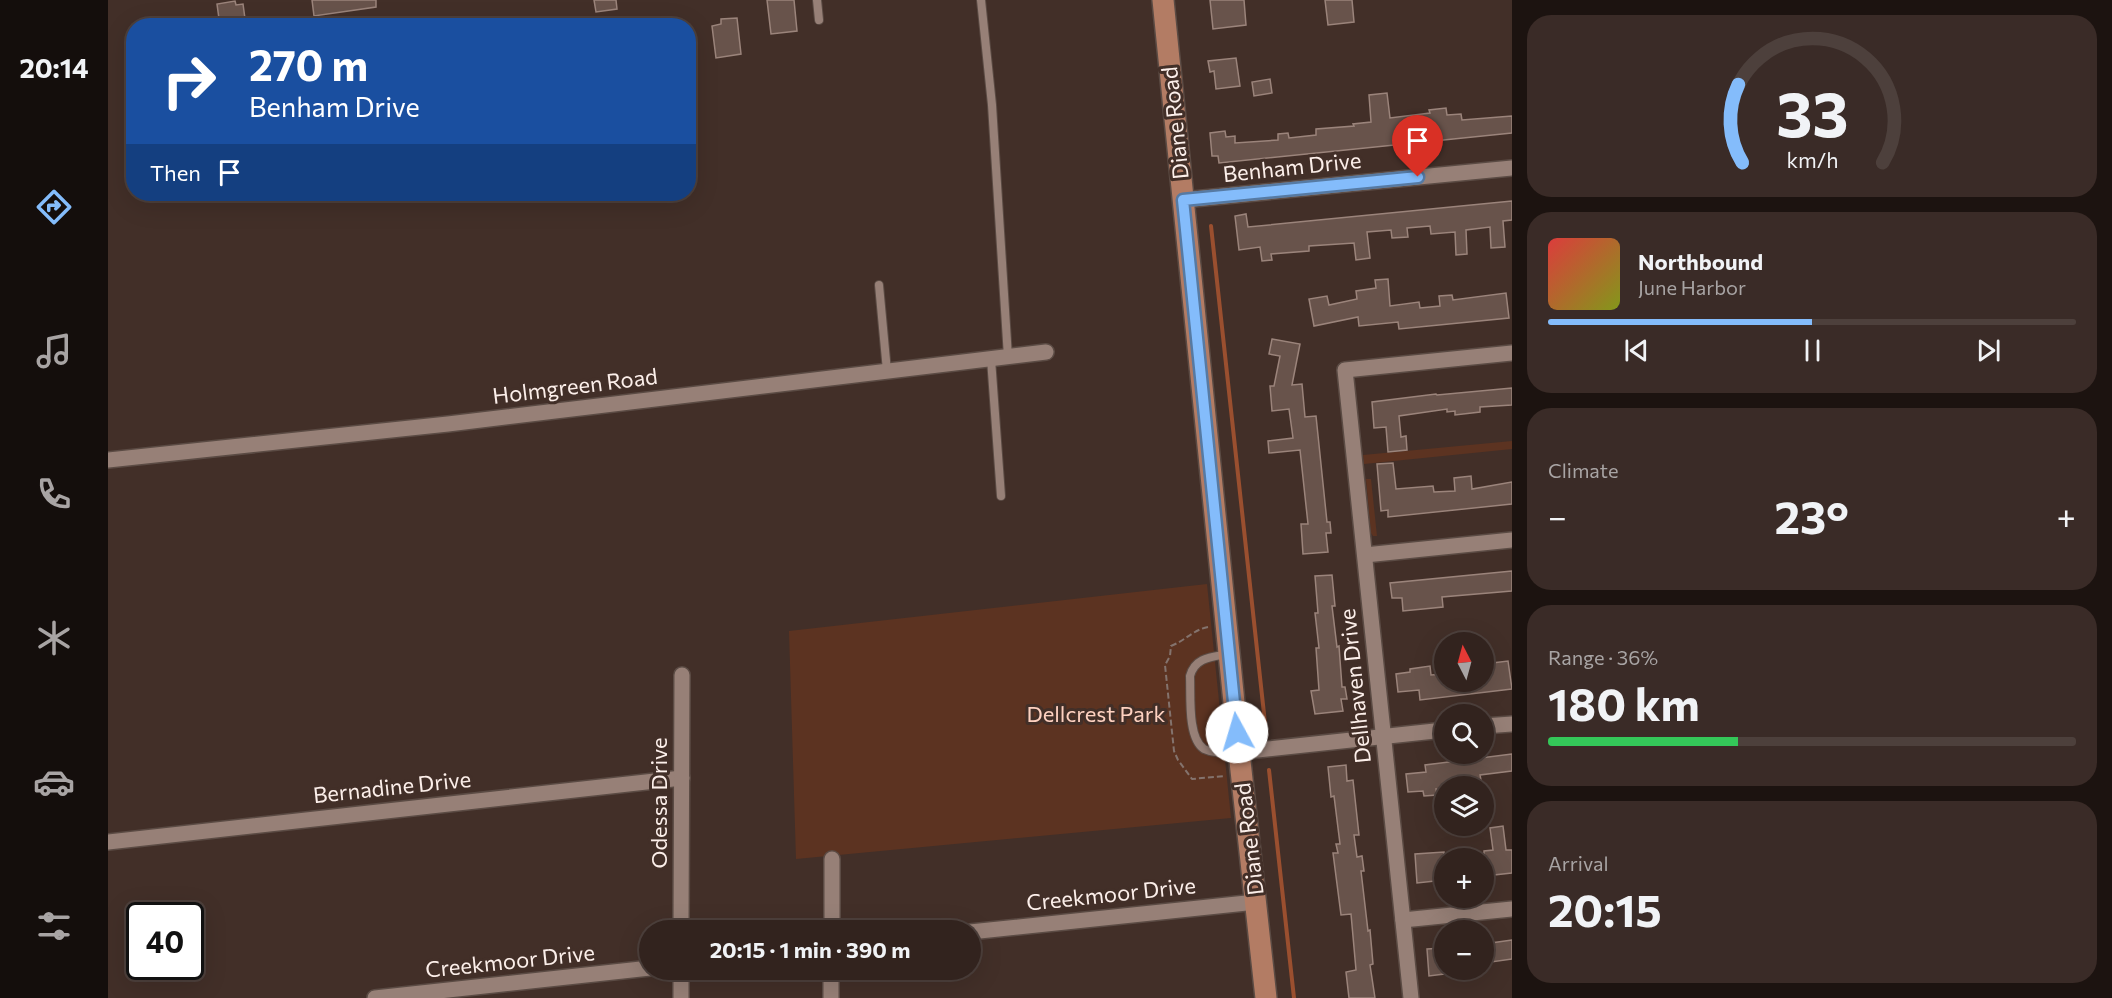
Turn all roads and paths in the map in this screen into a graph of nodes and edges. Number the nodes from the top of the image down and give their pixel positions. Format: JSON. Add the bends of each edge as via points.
{"nodes":[{"id":1,"x":817,"y":0,"type":"edge"},
{"id":2,"x":981,"y":0,"type":"edge"},
{"id":3,"x":1163,"y":0,"type":"edge"},
{"id":4,"x":819,"y":20,"type":"dead end"},
{"id":5,"x":1512,"y":168,"type":"edge"},
{"id":6,"x":1183,"y":200,"type":"junction"},
{"id":7,"x":879,"y":285,"type":"dead end"},
{"id":8,"x":1046,"y":352,"type":"dead end"},
{"id":9,"x":1512,"y":353,"type":"edge"},
{"id":10,"x":1008,"y":357,"type":"junction"},
{"id":11,"x":991,"y":359,"type":"junction"},
{"id":12,"x":887,"y":371,"type":"junction"},
{"id":13,"x":108,"y":460,"type":"edge"},
{"id":14,"x":1001,"y":496,"type":"dead end"},
{"id":15,"x":1512,"y":540,"type":"edge"},
{"id":16,"x":1365,"y":555,"type":"junction"},
{"id":17,"x":1229,"y":654,"type":"junction"},
{"id":18,"x":682,"y":675,"type":"dead end"},
{"id":19,"x":1512,"y":724,"type":"edge"},
{"id":20,"x":1494,"y":725,"type":"edge"},
{"id":21,"x":1434,"y":731,"type":"edge"},
{"id":22,"x":1383,"y":736,"type":"junction"},
{"id":23,"x":1239,"y":752,"type":"junction"},
{"id":24,"x":682,"y":778,"type":"junction"},
{"id":25,"x":108,"y":842,"type":"edge"},
{"id":26,"x":832,"y":859,"type":"dead end"},
{"id":27,"x":1256,"y":902,"type":"junction"},
{"id":28,"x":1512,"y":909,"type":"edge"},
{"id":29,"x":681,"y":920,"type":"edge"},
{"id":30,"x":832,"y":920,"type":"edge"},
{"id":31,"x":1403,"y":920,"type":"junction"},
{"id":32,"x":981,"y":931,"type":"edge"},
{"id":33,"x":639,"y":969,"type":"edge"},
{"id":34,"x":681,"y":980,"type":"edge"},
{"id":35,"x":831,"y":980,"type":"edge"},
{"id":36,"x":375,"y":998,"type":"edge"},
{"id":37,"x":681,"y":998,"type":"edge"},
{"id":38,"x":831,"y":998,"type":"edge"},
{"id":39,"x":1266,"y":998,"type":"edge"},
{"id":40,"x":1411,"y":998,"type":"edge"}],
"edges":[{"from":1,"to":4,"type":"lane"},
{"from":2,"to":10,"type":"lane","via":[[992,105]]},
{"from":3,"to":6,"type":"street","name":"Diane Road"},
{"from":5,"to":6,"type":"street","name":"Benham Drive"},
{"from":6,"to":17,"type":"street","name":"Diane Road"},
{"from":7,"to":12,"type":"lane"},
{"from":8,"to":10,"type":"street","name":"Holmgreen Road"},
{"from":9,"to":16,"type":"street","name":"Dellhaven Drive","via":[[1345,370]]},
{"from":10,"to":11,"type":"street","name":"Holmgreen Road"},
{"from":11,"to":12,"type":"street","name":"Holmgreen Road"},
{"from":11,"to":14,"type":"lane"},
{"from":12,"to":13,"type":"street","name":"Holmgreen Road"},
{"from":15,"to":16,"type":"street"},
{"from":16,"to":22,"type":"street","name":"Dellhaven Drive"},
{"from":17,"to":23,"type":"street","name":"Diane Road"},
{"from":17,"to":23,"type":"lane","via":[[1206,658],[1192,669],[1193,732],[1203,748]]},
{"from":18,"to":24,"type":"street","name":"Odessa Drive"},
{"from":19,"to":20,"type":"street"},
{"from":21,"to":22,"type":"street"},
{"from":22,"to":23,"type":"street"},
{"from":22,"to":31,"type":"street","name":"Dellhaven Drive"},
{"from":23,"to":27,"type":"street","name":"Diane Road"},
{"from":24,"to":25,"type":"street","name":"Bernadine Drive"},
{"from":24,"to":29,"type":"street","name":"Odessa Drive"},
{"from":26,"to":30,"type":"street"},
{"from":27,"to":32,"type":"street","name":"Creekmoor Drive"},
{"from":27,"to":39,"type":"street","name":"Diane Road"},
{"from":28,"to":31,"type":"street"},
{"from":31,"to":40,"type":"street","name":"Dellhaven Drive"},
{"from":33,"to":36,"type":"street","name":"Creekmoor Drive"},
{"from":34,"to":37,"type":"street"},
{"from":35,"to":38,"type":"street"}]}
